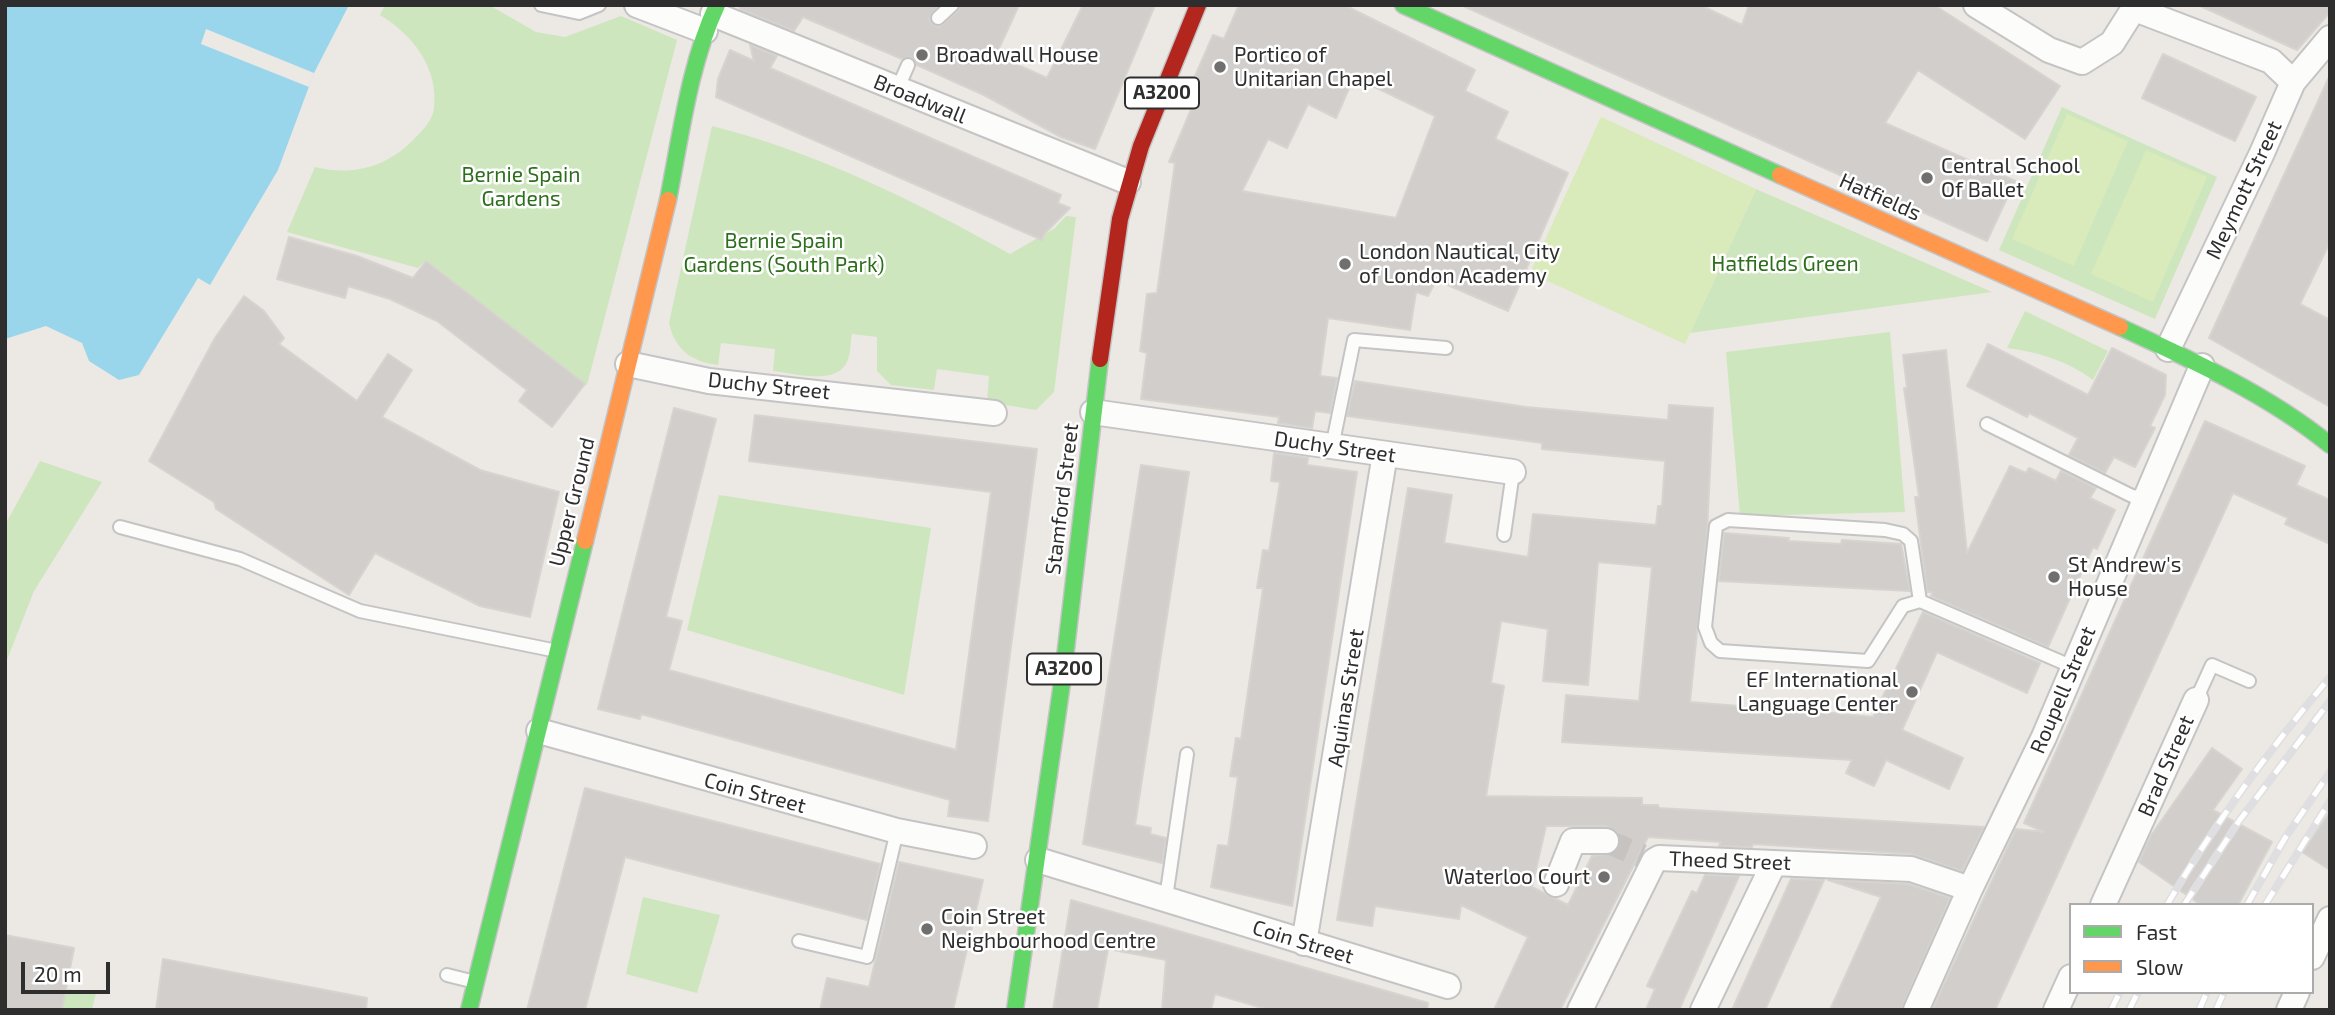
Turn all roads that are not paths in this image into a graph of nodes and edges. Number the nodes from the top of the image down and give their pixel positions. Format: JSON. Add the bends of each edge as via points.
{"nodes":[{"id":1,"x":541,"y":5,"type":"edge"},
{"id":2,"x":599,"y":5,"type":"edge"},
{"id":3,"x":637,"y":5,"type":"edge"},
{"id":4,"x":952,"y":5,"type":"edge"},
{"id":5,"x":1198,"y":5,"type":"edge"},
{"id":6,"x":1403,"y":5,"type":"edge"},
{"id":7,"x":1976,"y":5,"type":"edge"},
{"id":8,"x":2135,"y":7,"type":"edge"},
{"id":9,"x":712,"y":17,"type":"edge"},
{"id":10,"x":938,"y":18,"type":"dead end"},
{"id":11,"x":2330,"y":38,"type":"edge"},
{"id":12,"x":908,"y":65,"type":"dead end"},
{"id":13,"x":2292,"y":82,"type":"junction"},
{"id":14,"x":897,"y":90,"type":"junction"},
{"id":15,"x":1128,"y":182,"type":"junction"},
{"id":16,"x":1446,"y":348,"type":"dead end"},
{"id":17,"x":2168,"y":349,"type":"junction"},
{"id":18,"x":628,"y":364,"type":"junction"},
{"id":19,"x":2202,"y":366,"type":"junction"},
{"id":20,"x":1093,"y":412,"type":"junction"},
{"id":21,"x":994,"y":413,"type":"dead end"},
{"id":22,"x":1987,"y":424,"type":"dead end"},
{"id":23,"x":2330,"y":445,"type":"edge"},
{"id":24,"x":1332,"y":447,"type":"junction"},
{"id":25,"x":1385,"y":454,"type":"junction"},
{"id":26,"x":1513,"y":472,"type":"joint"},
{"id":27,"x":2144,"y":498,"type":"junction"},
{"id":28,"x":120,"y":527,"type":"dead end"},
{"id":29,"x":1504,"y":535,"type":"dead end"},
{"id":30,"x":1920,"y":601,"type":"junction"},
{"id":31,"x":557,"y":652,"type":"junction"},
{"id":32,"x":2073,"y":667,"type":"junction"},
{"id":33,"x":2249,"y":681,"type":"dead end"},
{"id":34,"x":2196,"y":700,"type":"joint"},
{"id":35,"x":539,"y":731,"type":"junction"},
{"id":36,"x":1187,"y":754,"type":"dead end"},
{"id":37,"x":897,"y":831,"type":"junction"},
{"id":38,"x":1606,"y":841,"type":"tunnel mouth"},
{"id":39,"x":974,"y":846,"type":"dead end"},
{"id":40,"x":1038,"y":860,"type":"junction"},
{"id":41,"x":1774,"y":863,"type":"junction"},
{"id":42,"x":1556,"y":884,"type":"dead end"},
{"id":43,"x":1969,"y":888,"type":"junction"},
{"id":44,"x":1166,"y":898,"type":"junction"},
{"id":45,"x":2104,"y":903,"type":"edge"},
{"id":46,"x":2330,"y":919,"type":"edge"},
{"id":47,"x":799,"y":941,"type":"dead end"},
{"id":48,"x":1304,"y":943,"type":"junction"},
{"id":49,"x":2314,"y":953,"type":"edge"},
{"id":50,"x":447,"y":975,"type":"dead end"},
{"id":51,"x":2069,"y":981,"type":"edge"},
{"id":52,"x":475,"y":982,"type":"junction"},
{"id":53,"x":1448,"y":986,"type":"dead end"},
{"id":54,"x":2296,"y":994,"type":"edge"},
{"id":55,"x":469,"y":1010,"type":"edge"},
{"id":56,"x":1015,"y":1010,"type":"edge"},
{"id":57,"x":1580,"y":1010,"type":"edge"},
{"id":58,"x":1703,"y":1010,"type":"edge"},
{"id":59,"x":1916,"y":1010,"type":"edge"},
{"id":60,"x":2056,"y":1010,"type":"edge"},
{"id":61,"x":2289,"y":1010,"type":"edge"}],
"edges":[{"from":1,"to":2,"type":"lane","via":[[579,13]]},
{"from":3,"to":9,"type":"street","name":"Broadwall"},
{"from":4,"to":10,"type":"lane"},
{"from":5,"to":15,"type":"street","name":"Stamford Street","number":"A3200"},
{"from":6,"to":17,"type":"street","name":"Hatfields"},
{"from":7,"to":8,"type":"street","via":[[2049,50],[2082,62],[2112,43]]},
{"from":8,"to":13,"type":"street","via":[[2271,61]]},
{"from":9,"to":14,"type":"street","name":"Broadwall"},
{"from":9,"to":18,"type":"street","name":"Upper Ground"},
{"from":11,"to":13,"type":"street","name":"Meymott Street"},
{"from":12,"to":14,"type":"lane"},
{"from":13,"to":17,"type":"street","name":"Meymott Street"},
{"from":14,"to":15,"type":"street","name":"Broadwall"},
{"from":15,"to":20,"type":"street","name":"Stamford Street","number":"A3200"},
{"from":16,"to":24,"type":"lane","via":[[1354,340]]},
{"from":17,"to":19,"type":"street","name":"Hatfields"},
{"from":18,"to":21,"type":"street","name":"Duchy Street","via":[[709,381]]},
{"from":18,"to":31,"type":"street","name":"Upper Ground"},
{"from":19,"to":23,"type":"street","name":"Hatfields","via":[[2300,421]]},
{"from":19,"to":27,"type":"street","name":"Roupell Street"},
{"from":20,"to":24,"type":"street","name":"Duchy Street"},
{"from":20,"to":40,"type":"street","name":"Stamford Street","number":"A3200"},
{"from":22,"to":27,"type":"lane"},
{"from":24,"to":25,"type":"street","name":"Duchy Street"},
{"from":25,"to":26,"type":"street","name":"Duchy Street"},
{"from":25,"to":48,"type":"street","name":"Aquinas Street"},
{"from":26,"to":29,"type":"lane","name":"Duchy Street"},
{"from":27,"to":32,"type":"street","name":"Roupell Street"},
{"from":28,"to":31,"type":"lane","via":[[240,559],[360,611]]},
{"from":30,"to":30,"type":"lane","via":[[1903,606],[1868,661],[1720,650],[1711,643],[1705,627],[1716,526],[1728,520],[1903,534],[1913,546]]},
{"from":30,"to":32,"type":"lane"},
{"from":31,"to":35,"type":"street","name":"Upper Ground"},
{"from":32,"to":43,"type":"street","name":"Roupell Street","via":[[2044,737]]},
{"from":33,"to":34,"type":"lane","name":"Brad Street","via":[[2212,665]]},
{"from":34,"to":45,"type":"street","name":"Brad Street","via":[[2145,831]]},
{"from":35,"to":37,"type":"street","name":"Coin Street"},
{"from":35,"to":52,"type":"street","name":"Upper Ground"},
{"from":36,"to":44,"type":"lane"},
{"from":37,"to":39,"type":"street","name":"Coin Street"},
{"from":37,"to":47,"type":"lane","via":[[867,957]]},
{"from":38,"to":42,"type":"street","via":[[1573,842]]},
{"from":40,"to":44,"type":"street","name":"Coin Street"},
{"from":40,"to":56,"type":"street","name":"Stamford Street","number":"A3200"},
{"from":41,"to":43,"type":"street","name":"Theed Street","via":[[1911,869]]},
{"from":41,"to":57,"type":"street","name":"Theed Street","via":[[1648,858]]},
{"from":41,"to":58,"type":"street"},
{"from":43,"to":59,"type":"street","name":"Roupell Street"},
{"from":44,"to":48,"type":"street","name":"Coin Street"},
{"from":46,"to":49,"type":"street"},
{"from":48,"to":53,"type":"street","name":"Coin Street"},
{"from":50,"to":52,"type":"lane"},
{"from":51,"to":60,"type":"street"},
{"from":52,"to":55,"type":"street","name":"Upper Ground"},
{"from":54,"to":61,"type":"street"}]}
